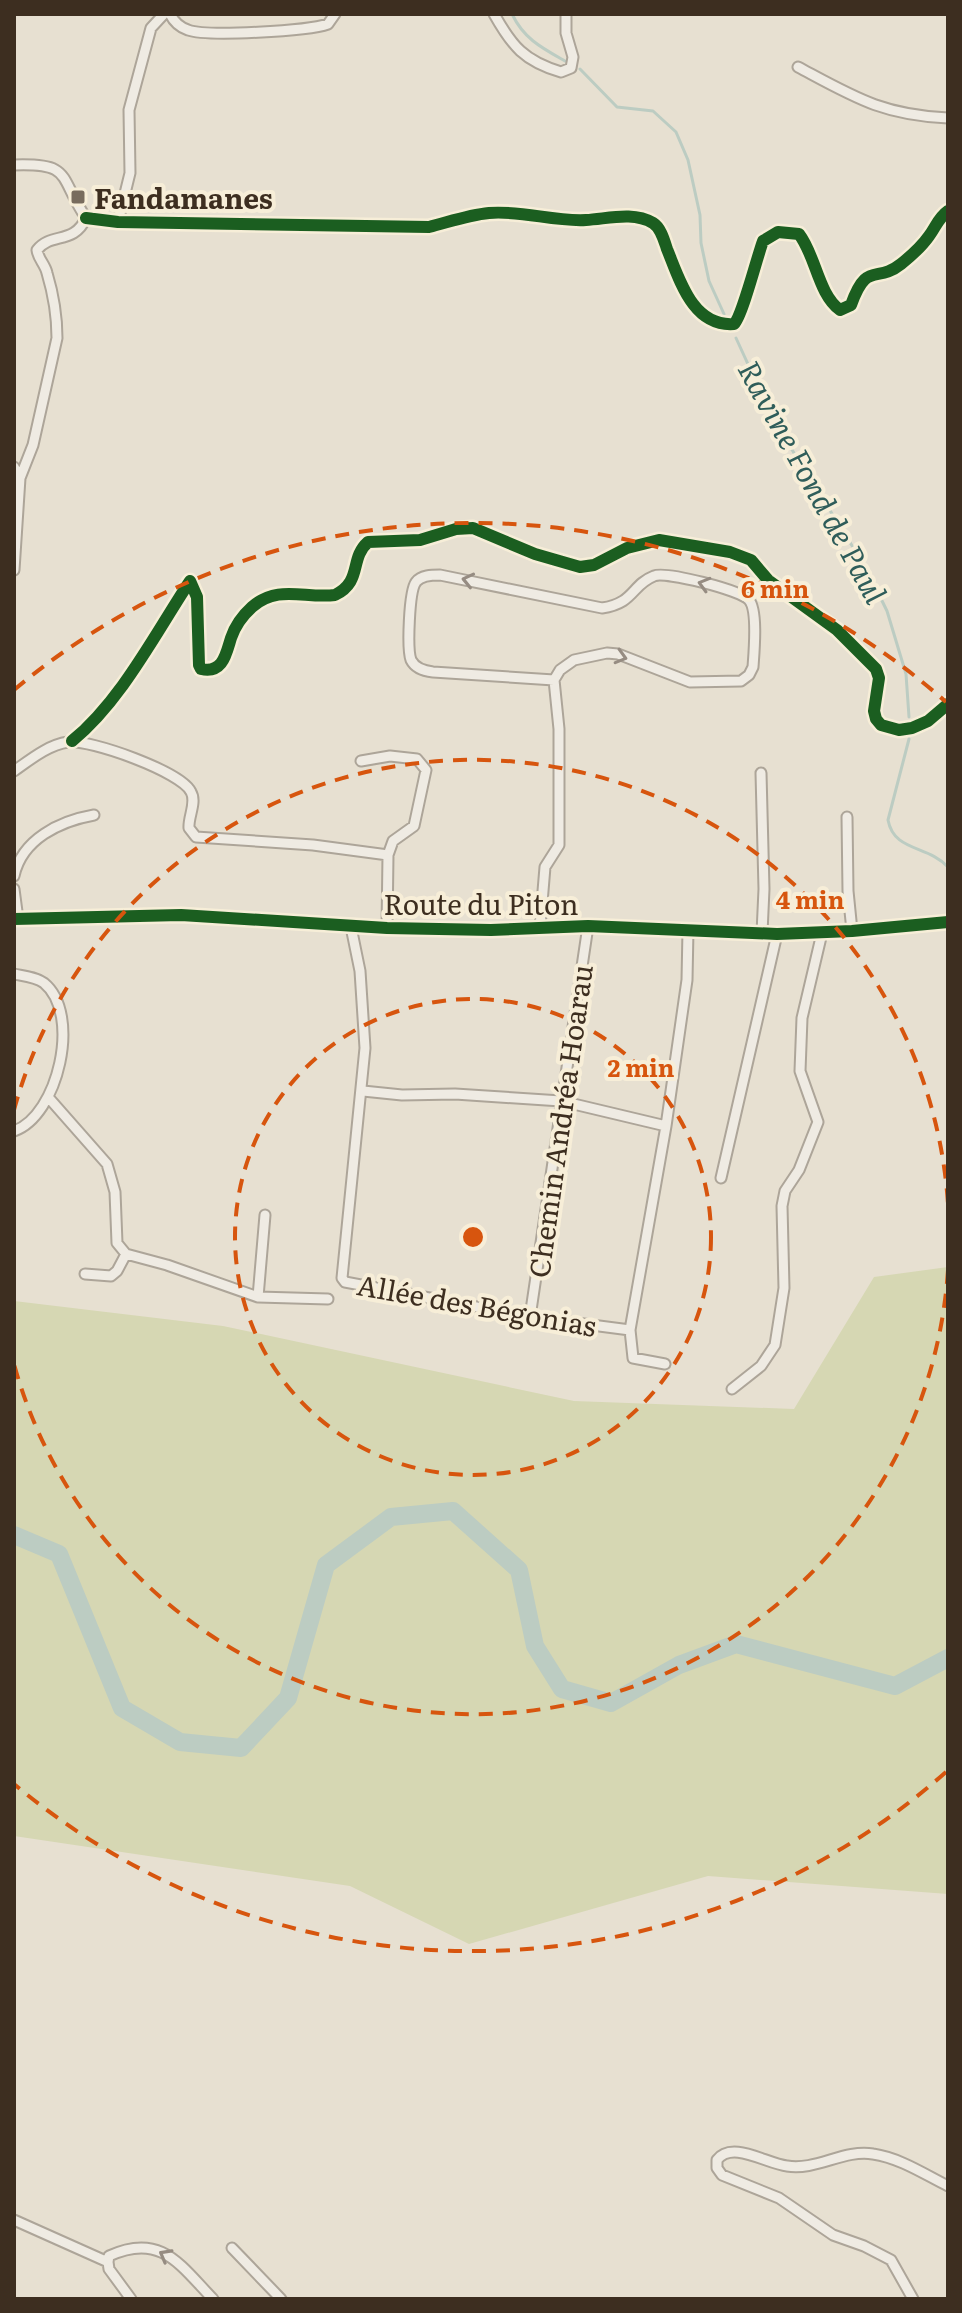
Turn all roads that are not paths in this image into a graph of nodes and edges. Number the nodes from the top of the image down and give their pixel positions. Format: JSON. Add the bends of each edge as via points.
{"nodes":[{"id":1,"x":167,"y":14,"type":"edge"},
{"id":2,"x":335,"y":14,"type":"edge"},
{"id":3,"x":494,"y":14,"type":"edge"},
{"id":4,"x":566,"y":14,"type":"edge"},
{"id":5,"x":798,"y":67,"type":"dead end"},
{"id":6,"x":948,"y":118,"type":"edge"},
{"id":7,"x":14,"y":165,"type":"edge"},
{"id":8,"x":948,"y":211,"type":"edge"},
{"id":9,"x":86,"y":218,"type":"junction"},
{"id":10,"x":118,"y":222,"type":"junction"},
{"id":11,"x":14,"y":467,"type":"edge"},
{"id":12,"x":20,"y":478,"type":"junction"},
{"id":13,"x":14,"y":570,"type":"edge"},
{"id":14,"x":554,"y":680,"type":"junction"},
{"id":15,"x":948,"y":704,"type":"edge"},
{"id":16,"x":72,"y":741,"type":"junction"},
{"id":17,"x":361,"y":761,"type":"dead end"},
{"id":18,"x":14,"y":771,"type":"edge"},
{"id":19,"x":761,"y":773,"type":"dead end"},
{"id":20,"x":94,"y":815,"type":"dead end"},
{"id":21,"x":847,"y":817,"type":"dead end"},
{"id":22,"x":388,"y":855,"type":"junction"},
{"id":23,"x":14,"y":876,"type":"edge"},
{"id":24,"x":14,"y":889,"type":"edge"},
{"id":25,"x":16,"y":919,"type":"edge"},
{"id":26,"x":948,"y":922,"type":"edge"},
{"id":27,"x":588,"y":926,"type":"junction"},
{"id":28,"x":351,"y":927,"type":"junction"},
{"id":29,"x":540,"y":927,"type":"junction"},
{"id":30,"x":387,"y":928,"type":"junction"},
{"id":31,"x":688,"y":930,"type":"junction"},
{"id":32,"x":852,"y":931,"type":"junction"},
{"id":33,"x":762,"y":933,"type":"junction"},
{"id":34,"x":822,"y":933,"type":"junction"},
{"id":35,"x":777,"y":934,"type":"junction"},
{"id":36,"x":14,"y":974,"type":"edge"},
{"id":37,"x":363,"y":1091,"type":"junction"},
{"id":38,"x":48,"y":1097,"type":"junction"},
{"id":39,"x":561,"y":1101,"type":"junction"},
{"id":40,"x":666,"y":1126,"type":"junction"},
{"id":41,"x":14,"y":1131,"type":"edge"},
{"id":42,"x":721,"y":1178,"type":"dead end"},
{"id":43,"x":265,"y":1215,"type":"dead end"},
{"id":44,"x":126,"y":1254,"type":"junction"},
{"id":45,"x":85,"y":1274,"type":"dead end"},
{"id":46,"x":258,"y":1297,"type":"junction"},
{"id":47,"x":328,"y":1299,"type":"dead end"},
{"id":48,"x":530,"y":1317,"type":"junction"},
{"id":49,"x":630,"y":1330,"type":"junction"},
{"id":50,"x":665,"y":1364,"type":"dead end"},
{"id":51,"x":732,"y":1389,"type":"dead end"},
{"id":52,"x":948,"y":2186,"type":"edge"},
{"id":53,"x":14,"y":2220,"type":"edge"},
{"id":54,"x":232,"y":2248,"type":"dead end"},
{"id":55,"x":108,"y":2262,"type":"junction"},
{"id":56,"x":131,"y":2299,"type":"edge"},
{"id":57,"x":213,"y":2299,"type":"edge"},
{"id":58,"x":281,"y":2299,"type":"edge"},
{"id":59,"x":913,"y":2299,"type":"edge"}],
"edges":[{"from":1,"to":2,"type":"street","via":[[181,28],[199,33],[306,30],[328,24]]},
{"from":1,"to":10,"type":"street","via":[[151,28],[129,110],[130,173]]},
{"from":3,"to":4,"type":"street","via":[[512,45],[539,66],[561,72],[571,68],[573,57]]},
{"from":5,"to":6,"type":"street","via":[[866,103],[902,114]]},
{"from":7,"to":9,"type":"street","via":[[56,169]]},
{"from":8,"to":10,"type":"street","via":[[901,264],[869,275],[851,305],[840,310],[831,304],[799,234],[778,232],[763,241],[741,318],[725,325],[713,323],[683,291],[660,230],[630,216],[583,220],[493,212],[429,227]]},
{"from":9,"to":10,"type":"street"},
{"from":9,"to":12,"type":"street","via":[[72,236],[37,250],[47,270],[57,338],[33,445]]},
{"from":11,"to":12,"type":"street"},
{"from":12,"to":13,"type":"street"},
{"from":14,"to":14,"type":"street","one_way":true,"via":[[574,660],[613,653],[690,682],[741,681],[753,667],[753,607],[743,595],[671,575],[654,576],[622,604],[602,608],[453,577],[433,575],[416,582],[409,651],[418,668]]},
{"from":14,"to":29,"type":"street","via":[[560,833],[545,867]]},
{"from":15,"to":16,"type":"street","via":[[912,728],[881,725],[874,711],[879,674],[837,630],[775,586],[747,557],[649,542],[580,567],[473,528],[403,542],[368,542],[345,590],[325,596],[292,592],[263,598],[240,620],[222,664],[211,670],[199,665],[197,597],[190,581],[111,701]]},
{"from":16,"to":18,"type":"street","via":[[45,750]]},
{"from":16,"to":22,"type":"street","via":[[92,743],[157,768],[187,786],[193,797],[189,828],[196,837]]},
{"from":17,"to":22,"type":"street","via":[[417,759],[426,770],[414,826],[393,841]]},
{"from":19,"to":33,"type":"street"},
{"from":20,"to":23,"type":"street","via":[[46,832],[26,852]]},
{"from":21,"to":32,"type":"street"},
{"from":22,"to":30,"type":"street"},
{"from":24,"to":25,"type":"street"},
{"from":25,"to":28,"type":"street","name":"Route du Piton","via":[[181,915]]},
{"from":26,"to":32,"type":"street","name":"Route du Piton"},
{"from":27,"to":29,"type":"street","name":"Route du Piton"},
{"from":27,"to":31,"type":"street","name":"Route du Piton"},
{"from":27,"to":39,"type":"street","name":"Chemin Andréa Hoarau"},
{"from":28,"to":30,"type":"street","name":"Route du Piton"},
{"from":28,"to":37,"type":"street","name":"Allée des Bégonias","via":[[360,971]]},
{"from":29,"to":30,"type":"street","name":"Route du Piton"},
{"from":31,"to":33,"type":"street","name":"Route du Piton"},
{"from":31,"to":40,"type":"street","via":[[687,980]]},
{"from":32,"to":34,"type":"street","name":"Route du Piton"},
{"from":33,"to":35,"type":"street","name":"Route du Piton"},
{"from":34,"to":35,"type":"street","name":"Route du Piton"},
{"from":34,"to":51,"type":"street","via":[[802,1018],[800,1071],[818,1122],[782,1206],[781,1320],[775,1345],[761,1366]]},
{"from":35,"to":42,"type":"street"},
{"from":36,"to":38,"type":"street","via":[[45,984],[61,1014],[64,1039]]},
{"from":37,"to":39,"type":"street"},
{"from":37,"to":48,"type":"street","name":"Allée des Bégonias","via":[[342,1278]]},
{"from":38,"to":41,"type":"street","via":[[37,1114]]},
{"from":38,"to":44,"type":"street","via":[[107,1164],[115,1192],[117,1243]]},
{"from":39,"to":40,"type":"street"},
{"from":39,"to":48,"type":"street","name":"Chemin Andréa Hoarau"},
{"from":40,"to":49,"type":"street"},
{"from":43,"to":46,"type":"street"},
{"from":44,"to":45,"type":"street","via":[[111,1276]]},
{"from":44,"to":46,"type":"street"},
{"from":46,"to":47,"type":"street"},
{"from":48,"to":49,"type":"street","name":"Allée des Bégonias"},
{"from":49,"to":50,"type":"street","via":[[633,1358]]},
{"from":52,"to":59,"type":"street","via":[[876,2154],[788,2167],[735,2152],[725,2152],[717,2160],[722,2175],[779,2198],[833,2235],[891,2260]]},
{"from":53,"to":55,"type":"street"},
{"from":54,"to":58,"type":"street"},
{"from":55,"to":56,"type":"street"},
{"from":57,"to":55,"type":"street","one_way":true,"via":[[160,2250],[127,2248],[109,2256]]}]}
